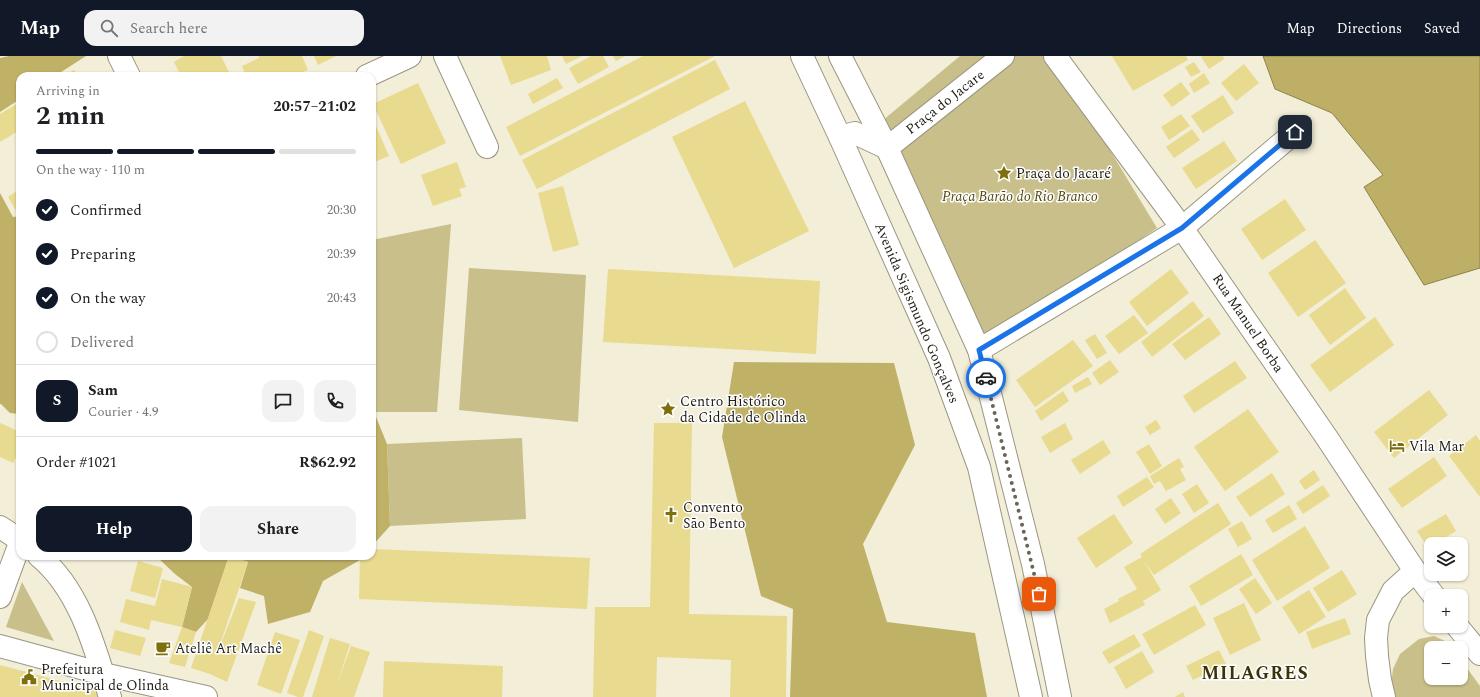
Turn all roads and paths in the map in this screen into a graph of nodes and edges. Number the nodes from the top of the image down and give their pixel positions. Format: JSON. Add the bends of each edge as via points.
{"nodes":[{"id":1,"x":118,"y":56,"type":"edge"},
{"id":2,"x":410,"y":56,"type":"edge"},
{"id":3,"x":445,"y":56,"type":"edge"},
{"id":4,"x":802,"y":56,"type":"edge"},
{"id":5,"x":840,"y":56,"type":"edge"},
{"id":6,"x":1003,"y":56,"type":"edge"},
{"id":7,"x":1055,"y":56,"type":"edge"},
{"id":8,"x":127,"y":72,"type":"edge"},
{"id":9,"x":376,"y":72,"type":"edge"},
{"id":10,"x":1295,"y":132,"type":"dead end"},
{"id":11,"x":840,"y":136,"type":"junction"},
{"id":12,"x":487,"y":147,"type":"dead end"},
{"id":13,"x":887,"y":148,"type":"junction"},
{"id":14,"x":1182,"y":228,"type":"junction"},
{"id":15,"x":979,"y":350,"type":"junction"},
{"id":16,"x":0,"y":527,"type":"edge"},
{"id":17,"x":16,"y":539,"type":"edge"},
{"id":18,"x":16,"y":553,"type":"edge"},
{"id":19,"x":49,"y":560,"type":"edge"},
{"id":20,"x":1414,"y":571,"type":"junction"},
{"id":21,"x":1428,"y":589,"type":"edge"},
{"id":22,"x":0,"y":597,"type":"edge"},
{"id":23,"x":1463,"y":633,"type":"edge"},
{"id":24,"x":0,"y":646,"type":"edge"},
{"id":25,"x":1480,"y":654,"type":"edge"},
{"id":26,"x":103,"y":674,"type":"junction"},
{"id":27,"x":110,"y":697,"type":"edge"},
{"id":28,"x":206,"y":697,"type":"edge"},
{"id":29,"x":1030,"y":697,"type":"edge"},
{"id":30,"x":1060,"y":697,"type":"edge"},
{"id":31,"x":1384,"y":697,"type":"edge"}],
"edges":[{"from":1,"to":8,"type":"street"},
{"from":2,"to":9,"type":"street"},
{"from":3,"to":12,"type":"street"},
{"from":4,"to":11,"type":"street","name":"Avenida Sigismundo Gonçalves"},
{"from":5,"to":13,"type":"street"},
{"from":6,"to":13,"type":"street","name":"Praça do Jacare"},
{"from":7,"to":14,"type":"street","name":"Rua Manuel Borba"},
{"from":10,"to":14,"type":"street"},
{"from":11,"to":13,"type":"street","via":[[855,133]]},
{"from":11,"to":29,"type":"street","name":"Avenida Sigismundo Gonçalves","via":[[939,358],[979,467]]},
{"from":13,"to":15,"type":"street"},
{"from":14,"to":15,"type":"street"},
{"from":14,"to":20,"type":"street","name":"Rua Manuel Borba","via":[[1325,435]]},
{"from":15,"to":30,"type":"street","via":[[1033,564]]},
{"from":16,"to":17,"type":"street"},
{"from":18,"to":22,"type":"street"},
{"from":19,"to":26,"type":"street","via":[[72,596],[89,633]]},
{"from":20,"to":21,"type":"street","name":"Rua Manuel Borba"},
{"from":20,"to":31,"type":"street","via":[[1393,591],[1378,620],[1377,656]]},
{"from":23,"to":25,"type":"street"},
{"from":24,"to":26,"type":"street"},
{"from":26,"to":27,"type":"street"},
{"from":26,"to":28,"type":"street"}]}
